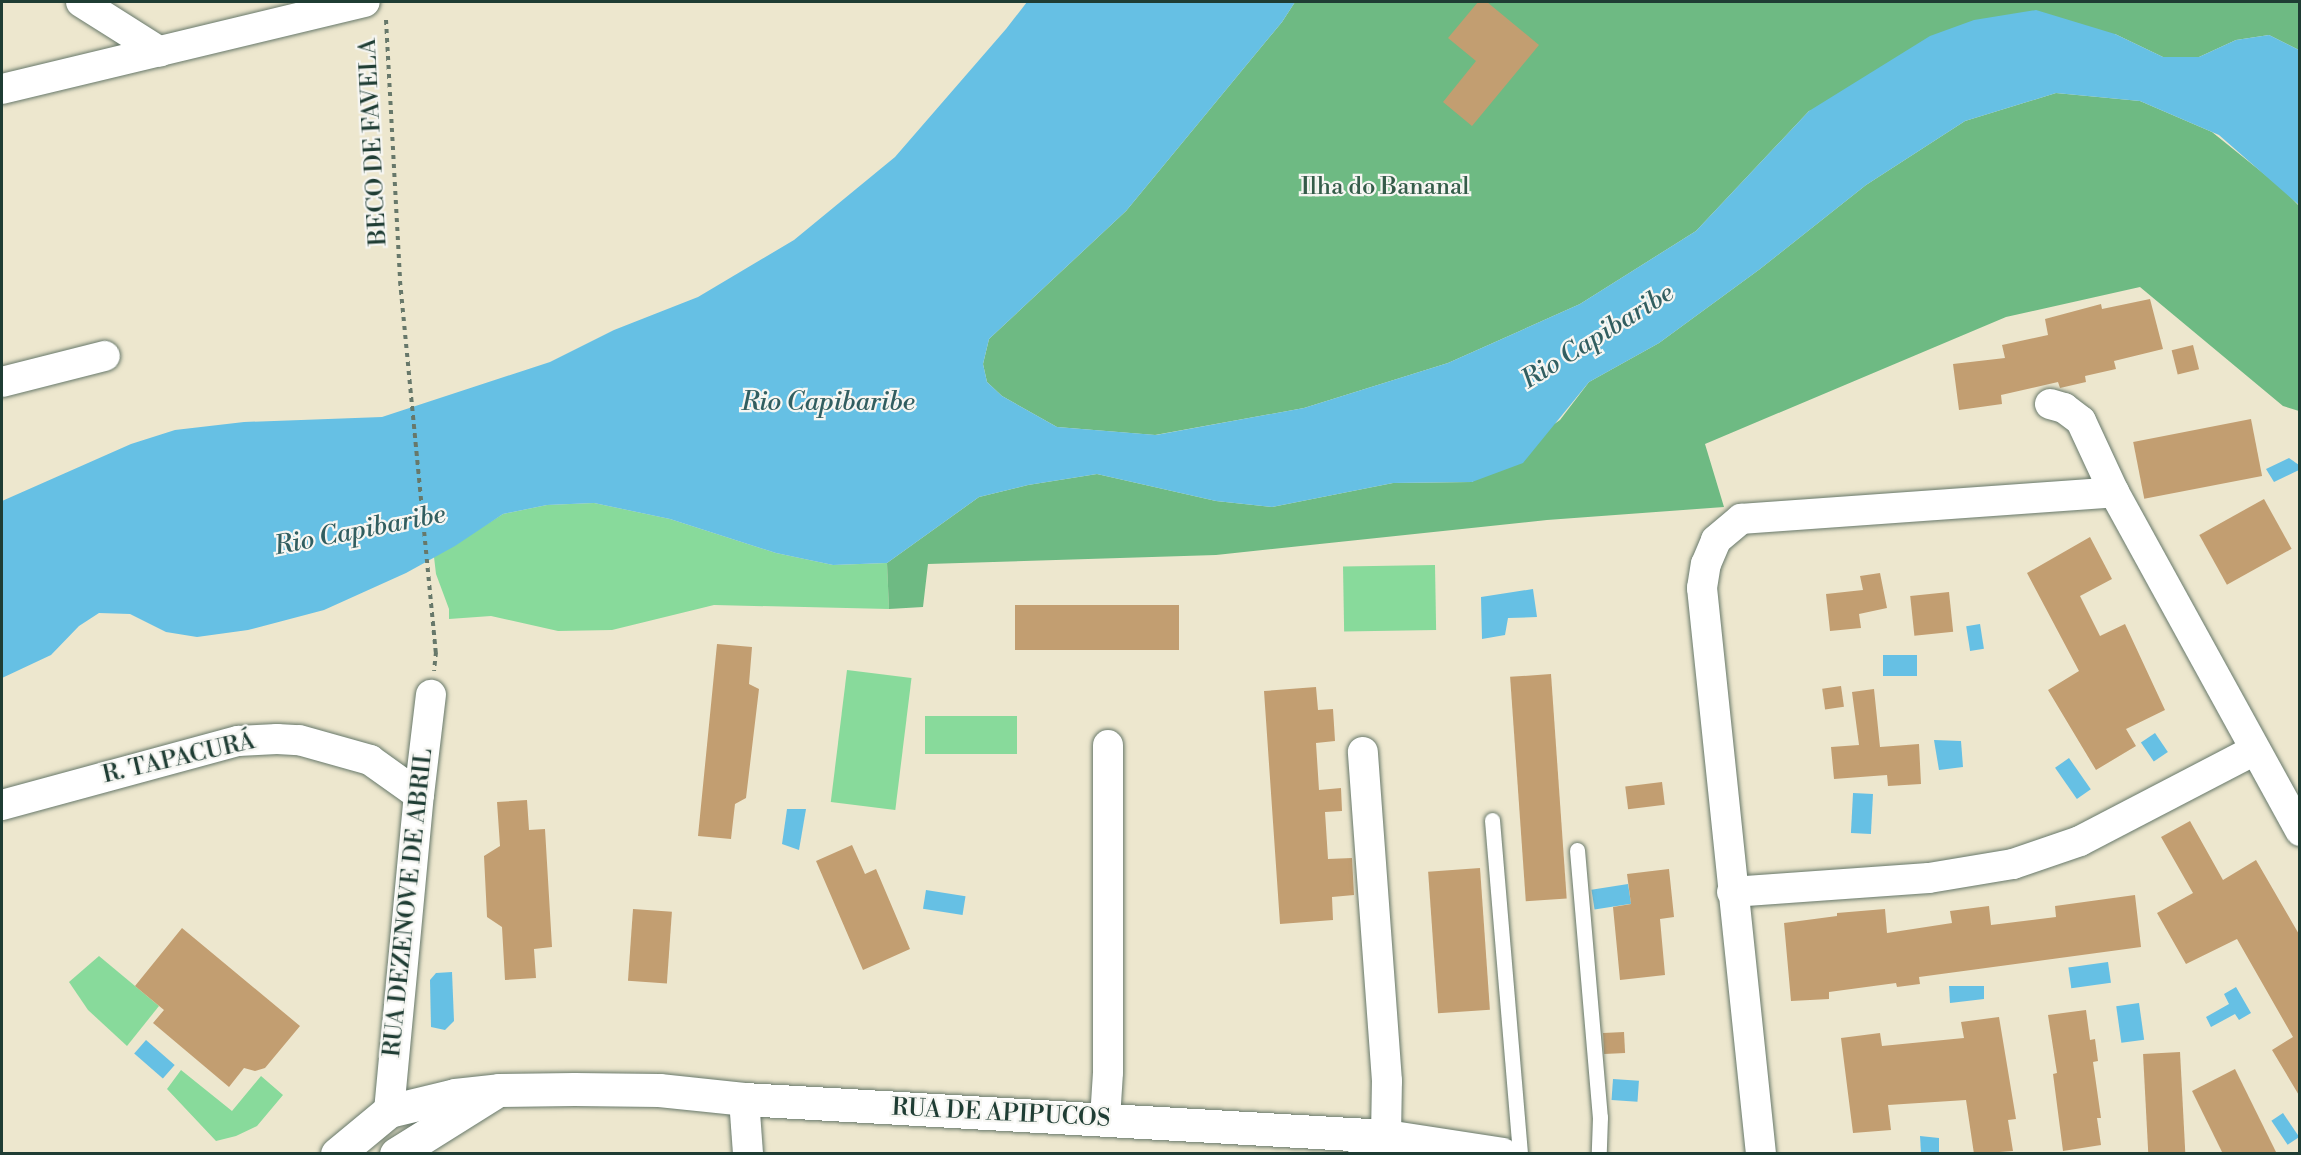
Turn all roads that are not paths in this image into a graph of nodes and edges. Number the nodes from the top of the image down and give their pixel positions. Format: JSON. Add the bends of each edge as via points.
{"nodes":[{"id":1,"x":81,"y":2,"type":"edge"},
{"id":2,"x":375,"y":7,"type":"edge"},
{"id":3,"x":160,"y":52,"type":"junction"},
{"id":4,"x":2,"y":89,"type":"edge"},
{"id":5,"x":105,"y":356,"type":"dead end"},
{"id":6,"x":2,"y":382,"type":"edge"},
{"id":7,"x":2050,"y":404,"type":"dead end"},
{"id":8,"x":2114,"y":492,"type":"junction"},
{"id":9,"x":431,"y":695,"type":"dead end"},
{"id":10,"x":1108,"y":745,"type":"dead end"},
{"id":11,"x":2255,"y":750,"type":"junction"},
{"id":12,"x":1363,"y":752,"type":"dead end"},
{"id":13,"x":419,"y":795,"type":"junction"},
{"id":14,"x":2,"y":805,"type":"edge"},
{"id":15,"x":1492,"y":820,"type":"dead end"},
{"id":16,"x":2300,"y":831,"type":"edge"},
{"id":17,"x":1577,"y":850,"type":"dead end"},
{"id":18,"x":1732,"y":892,"type":"junction"},
{"id":19,"x":499,"y":1090,"type":"junction"},
{"id":20,"x":744,"y":1099,"type":"junction"},
{"id":21,"x":389,"y":1111,"type":"junction"},
{"id":22,"x":1105,"y":1119,"type":"junction"},
{"id":23,"x":1374,"y":1145,"type":"edge"},
{"id":24,"x":337,"y":1154,"type":"edge"},
{"id":25,"x":396,"y":1154,"type":"edge"},
{"id":26,"x":748,"y":1154,"type":"edge"},
{"id":27,"x":1502,"y":1154,"type":"edge"},
{"id":28,"x":1520,"y":1154,"type":"edge"},
{"id":29,"x":1599,"y":1154,"type":"edge"},
{"id":30,"x":1761,"y":1154,"type":"edge"}],
"edges":[{"from":1,"to":3,"type":"street"},
{"from":2,"to":3,"type":"street"},
{"from":3,"to":4,"type":"street"},
{"from":5,"to":6,"type":"street"},
{"from":7,"to":8,"type":"street","via":[[2064,408],[2081,421]]},
{"from":8,"to":11,"type":"street"},
{"from":8,"to":18,"type":"street","via":[[1741,519],[1716,540],[1702,588]]},
{"from":9,"to":13,"type":"street","name":"RUA DEZENOVE DE ABRIL"},
{"from":10,"to":22,"type":"street"},
{"from":11,"to":16,"type":"street"},
{"from":11,"to":18,"type":"street","via":[[2080,841],[2013,864],[1929,878]]},
{"from":12,"to":23,"type":"street","via":[[1388,1081]]},
{"from":13,"to":14,"type":"street","name":"R. TAPACURÁ","via":[[370,760],[299,740],[277,739],[238,741]]},
{"from":13,"to":21,"type":"street","name":"RUA DEZENOVE DE ABRIL"},
{"from":15,"to":28,"type":"lane"},
{"from":17,"to":29,"type":"lane","via":[[1600,1117]]},
{"from":18,"to":30,"type":"street"},
{"from":19,"to":20,"type":"main road","name":"RUA DE APIPUCOS","via":[[659,1090]]},
{"from":19,"to":21,"type":"main road","name":"RUA DE APIPUCOS","via":[[455,1095]]},
{"from":19,"to":25,"type":"main road"},
{"from":20,"to":22,"type":"main road","name":"RUA DE APIPUCOS"},
{"from":20,"to":26,"type":"street"},
{"from":21,"to":24,"type":"main road"},
{"from":22,"to":23,"type":"main road","name":"RUA DE APIPUCOS"},
{"from":23,"to":27,"type":"main road","name":"RUA DE APIPUCOS"}]}
